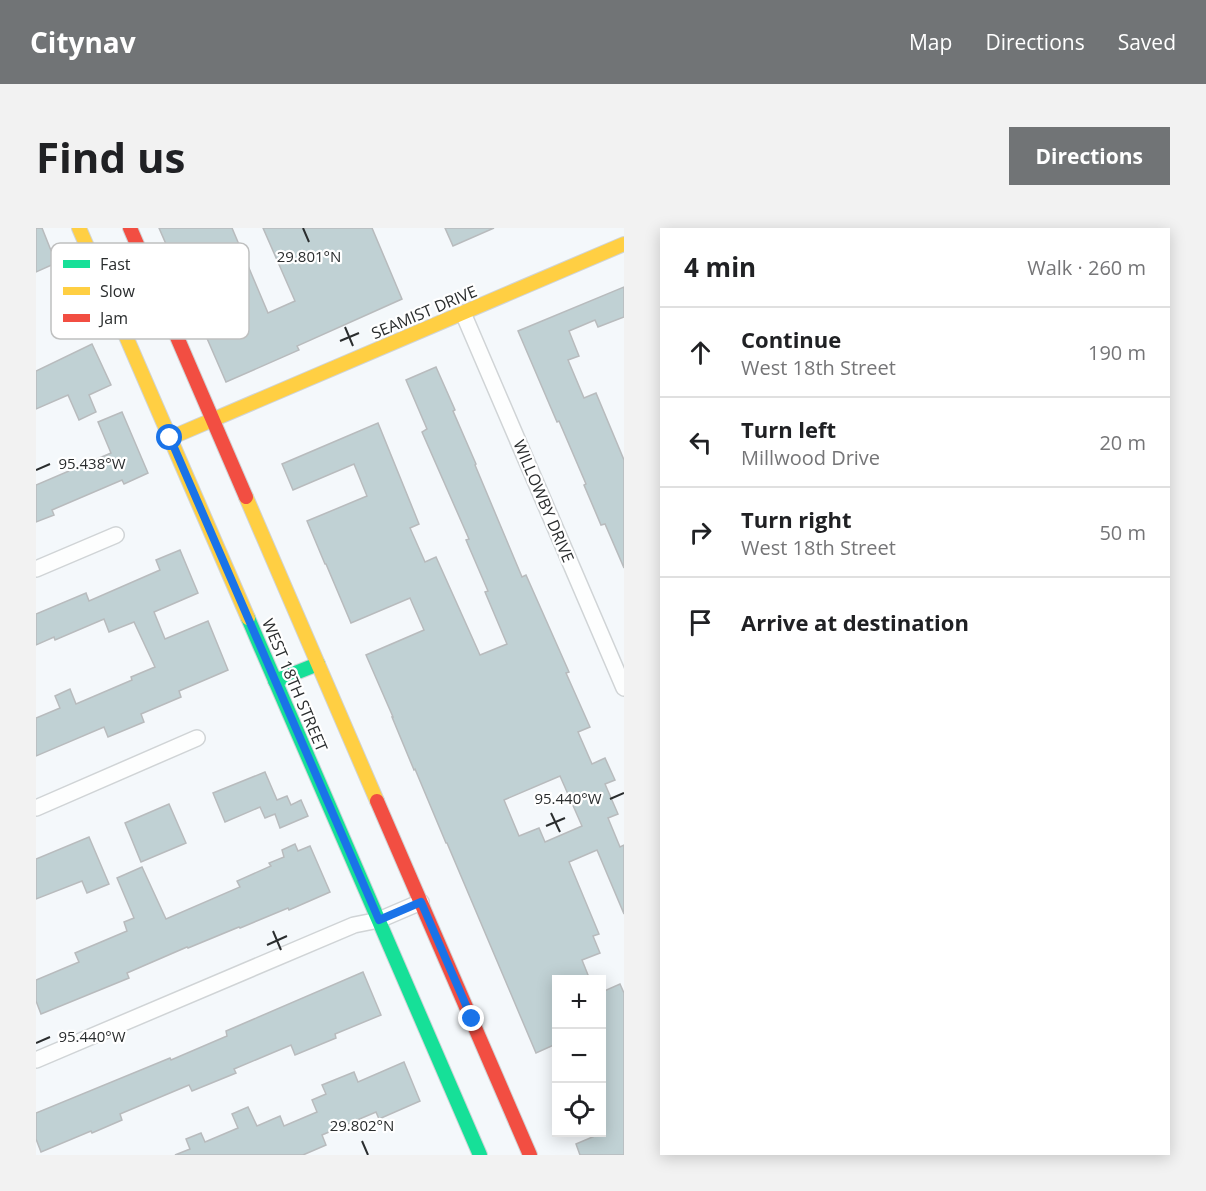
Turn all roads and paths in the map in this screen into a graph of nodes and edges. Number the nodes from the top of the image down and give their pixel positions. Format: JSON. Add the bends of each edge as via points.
{"nodes":[{"id":1,"x":79,"y":228,"type":"edge"},
{"id":2,"x":130,"y":228,"type":"edge"},
{"id":3,"x":86,"y":243,"type":"edge"},
{"id":4,"x":136,"y":243,"type":"edge"},
{"id":5,"x":624,"y":244,"type":"edge"},
{"id":6,"x":463,"y":313,"type":"junction"},
{"id":7,"x":127,"y":339,"type":"edge"},
{"id":8,"x":178,"y":339,"type":"edge"},
{"id":9,"x":213,"y":420,"type":"junction"},
{"id":10,"x":170,"y":438,"type":"junction"},
{"id":11,"x":116,"y":535,"type":"dead end"},
{"id":12,"x":36,"y":569,"type":"edge"},
{"id":13,"x":318,"y":664,"type":"junction"},
{"id":14,"x":275,"y":681,"type":"junction"},
{"id":15,"x":624,"y":688,"type":"edge"},
{"id":16,"x":197,"y":738,"type":"dead end"},
{"id":17,"x":36,"y":808,"type":"edge"},
{"id":18,"x":421,"y":902,"type":"junction"},
{"id":19,"x":379,"y":920,"type":"junction"},
{"id":20,"x":36,"y":1060,"type":"edge"},
{"id":21,"x":480,"y":1155,"type":"edge"},
{"id":22,"x":530,"y":1155,"type":"edge"}],
"edges":[{"from":1,"to":3,"type":"main road","name":"WEST 18TH STREET"},
{"from":2,"to":4,"type":"main road","name":"WEST 18TH STREET"},
{"from":5,"to":6,"type":"main road","name":"SEAMIST DRIVE"},
{"from":6,"to":9,"type":"main road","name":"SEAMIST DRIVE"},
{"from":6,"to":15,"type":"street","name":"WILLOWBY DRIVE"},
{"from":7,"to":10,"type":"main road","name":"WEST 18TH STREET"},
{"from":8,"to":9,"type":"main road","name":"WEST 18TH STREET"},
{"from":9,"to":10,"type":"main road","name":"SEAMIST DRIVE"},
{"from":9,"to":13,"type":"main road","name":"WEST 18TH STREET"},
{"from":10,"to":14,"type":"main road","name":"WEST 18TH STREET"},
{"from":11,"to":12,"type":"street"},
{"from":13,"to":14,"type":"main road"},
{"from":13,"to":18,"type":"main road","name":"WEST 18TH STREET"},
{"from":14,"to":19,"type":"main road","name":"WEST 18TH STREET"},
{"from":16,"to":17,"type":"street"},
{"from":18,"to":19,"type":"street"},
{"from":18,"to":22,"type":"main road","name":"WEST 18TH STREET"},
{"from":19,"to":20,"type":"street","via":[[354,925]]},
{"from":19,"to":21,"type":"main road","name":"WEST 18TH STREET"}]}
